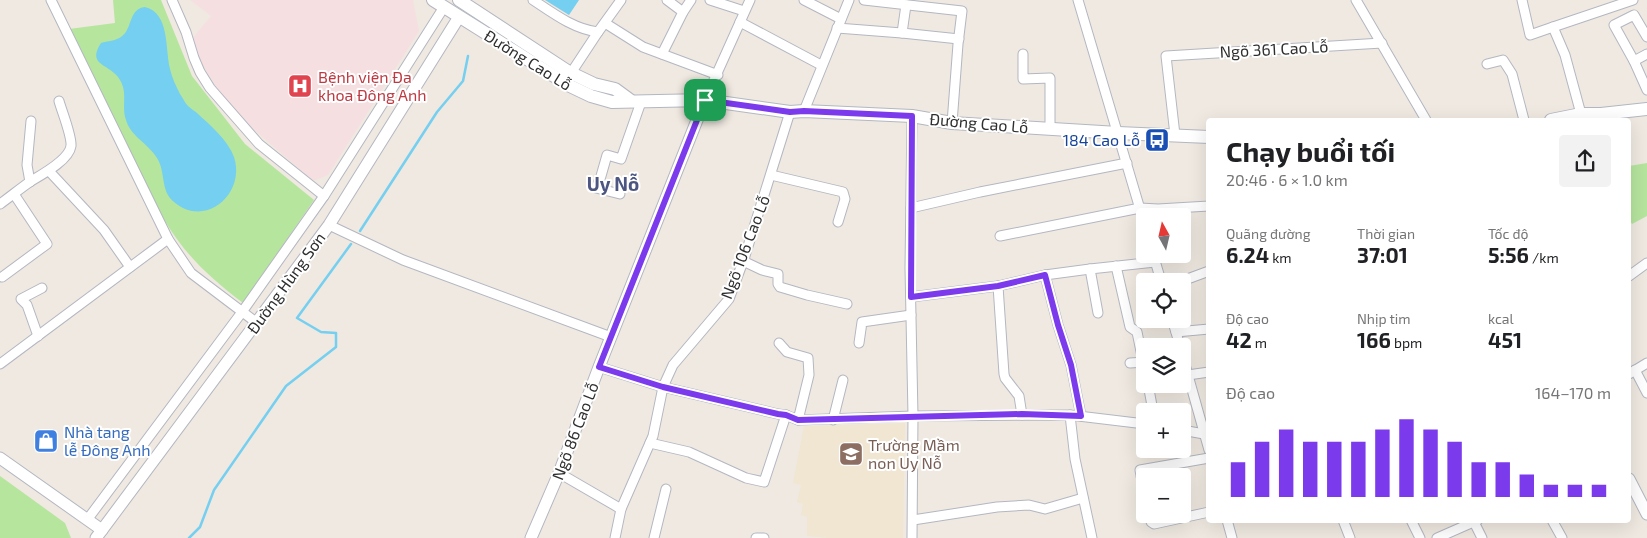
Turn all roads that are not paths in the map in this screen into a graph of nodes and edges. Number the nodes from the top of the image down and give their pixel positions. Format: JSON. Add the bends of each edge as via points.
{"nodes":[{"id":1,"x":51,"y":0,"type":"edge"},
{"id":2,"x":172,"y":0,"type":"edge"},
{"id":3,"x":433,"y":0,"type":"edge"},
{"id":4,"x":534,"y":0,"type":"edge"},
{"id":5,"x":621,"y":0,"type":"edge"},
{"id":6,"x":667,"y":0,"type":"edge"},
{"id":7,"x":690,"y":0,"type":"edge"},
{"id":8,"x":710,"y":0,"type":"edge"},
{"id":9,"x":750,"y":0,"type":"edge"},
{"id":10,"x":804,"y":0,"type":"edge"},
{"id":11,"x":849,"y":0,"type":"edge"},
{"id":12,"x":864,"y":0,"type":"edge"},
{"id":13,"x":1078,"y":0,"type":"edge"},
{"id":14,"x":1356,"y":0,"type":"edge"},
{"id":15,"x":1522,"y":0,"type":"edge"},
{"id":16,"x":1632,"y":0,"type":"edge"},
{"id":17,"x":466,"y":2,"type":"edge"},
{"id":18,"x":906,"y":5,"type":"junction"},
{"id":19,"x":444,"y":7,"type":"junction"},
{"id":20,"x":744,"y":11,"type":"junction"},
{"id":21,"x":683,"y":12,"type":"junction"},
{"id":22,"x":459,"y":17,"type":"junction"},
{"id":23,"x":740,"y":22,"type":"junction"},
{"id":24,"x":605,"y":24,"type":"junction"},
{"id":25,"x":839,"y":24,"type":"junction"},
{"id":26,"x":1553,"y":27,"type":"junction"},
{"id":27,"x":598,"y":32,"type":"junction"},
{"id":28,"x":902,"y":34,"type":"junction"},
{"id":29,"x":1647,"y":37,"type":"edge"},
{"id":30,"x":958,"y":39,"type":"junction"},
{"id":31,"x":1382,"y":43,"type":"junction"},
{"id":32,"x":662,"y":54,"type":"junction"},
{"id":33,"x":1023,"y":54,"type":"dead end"},
{"id":34,"x":1647,"y":54,"type":"edge"},
{"id":35,"x":1634,"y":61,"type":"junction"},
{"id":36,"x":1487,"y":64,"type":"dead end"},
{"id":37,"x":822,"y":65,"type":"junction"},
{"id":38,"x":571,"y":73,"type":"junction"},
{"id":39,"x":718,"y":75,"type":"junction"},
{"id":40,"x":1647,"y":90,"type":"edge"},
{"id":41,"x":705,"y":100,"type":"junction"},
{"id":42,"x":59,"y":101,"type":"dead end"},
{"id":43,"x":636,"y":101,"type":"junction"},
{"id":44,"x":1647,"y":109,"type":"edge"},
{"id":45,"x":804,"y":111,"type":"junction"},
{"id":46,"x":790,"y":112,"type":"junction"},
{"id":47,"x":1580,"y":114,"type":"junction"},
{"id":48,"x":912,"y":116,"type":"junction"},
{"id":49,"x":1602,"y":117,"type":"edge"},
{"id":50,"x":1425,"y":118,"type":"edge"},
{"id":51,"x":1523,"y":118,"type":"edge"},
{"id":52,"x":1561,"y":118,"type":"edge"},
{"id":53,"x":31,"y":121,"type":"dead end"},
{"id":54,"x":952,"y":123,"type":"junction"},
{"id":55,"x":1050,"y":129,"type":"junction"},
{"id":56,"x":1118,"y":134,"type":"junction"},
{"id":57,"x":1175,"y":135,"type":"junction"},
{"id":58,"x":1206,"y":136,"type":"edge"},
{"id":59,"x":1127,"y":163,"type":"junction"},
{"id":60,"x":49,"y":171,"type":"junction"},
{"id":61,"x":771,"y":174,"type":"junction"},
{"id":62,"x":30,"y":182,"type":"junction"},
{"id":63,"x":14,"y":194,"type":"junction"},
{"id":64,"x":620,"y":194,"type":"dead end"},
{"id":65,"x":324,"y":196,"type":"junction"},
{"id":66,"x":0,"y":204,"type":"edge"},
{"id":67,"x":1206,"y":206,"type":"edge"},
{"id":68,"x":911,"y":208,"type":"junction"},
{"id":69,"x":1140,"y":208,"type":"edge"},
{"id":70,"x":1175,"y":208,"type":"edge"},
{"id":71,"x":1136,"y":209,"type":"edge"},
{"id":72,"x":838,"y":222,"type":"dead end"},
{"id":73,"x":329,"y":224,"type":"junction"},
{"id":74,"x":1000,"y":236,"type":"dead end"},
{"id":75,"x":168,"y":239,"type":"junction"},
{"id":76,"x":743,"y":261,"type":"junction"},
{"id":77,"x":1136,"y":262,"type":"edge"},
{"id":78,"x":1647,"y":263,"type":"edge"},
{"id":79,"x":1116,"y":266,"type":"junction"},
{"id":80,"x":130,"y":267,"type":"junction"},
{"id":81,"x":1090,"y":269,"type":"junction"},
{"id":82,"x":1206,"y":272,"type":"edge"},
{"id":83,"x":1045,"y":275,"type":"junction"},
{"id":84,"x":1631,"y":275,"type":"edge"},
{"id":85,"x":2,"y":277,"type":"dead end"},
{"id":86,"x":1191,"y":278,"type":"edge"},
{"id":87,"x":998,"y":286,"type":"junction"},
{"id":88,"x":42,"y":288,"type":"dead end"},
{"id":89,"x":911,"y":297,"type":"junction"},
{"id":90,"x":847,"y":304,"type":"dead end"},
{"id":91,"x":242,"y":312,"type":"junction"},
{"id":92,"x":1098,"y":314,"type":"dead end"},
{"id":93,"x":911,"y":315,"type":"junction"},
{"id":94,"x":257,"y":323,"type":"junction"},
{"id":95,"x":1175,"y":328,"type":"edge"},
{"id":96,"x":1206,"y":329,"type":"edge"},
{"id":97,"x":1176,"y":332,"type":"junction"},
{"id":98,"x":38,"y":336,"type":"junction"},
{"id":99,"x":611,"y":337,"type":"junction"},
{"id":100,"x":1138,"y":338,"type":"edge"},
{"id":101,"x":1178,"y":338,"type":"edge"},
{"id":102,"x":779,"y":343,"type":"dead end"},
{"id":103,"x":859,"y":343,"type":"dead end"},
{"id":104,"x":1130,"y":363,"type":"dead end"},
{"id":105,"x":1647,"y":363,"type":"edge"},
{"id":106,"x":0,"y":364,"type":"edge"},
{"id":107,"x":1136,"y":364,"type":"edge"},
{"id":108,"x":599,"y":367,"type":"junction"},
{"id":109,"x":1206,"y":372,"type":"edge"},
{"id":110,"x":1632,"y":372,"type":"edge"},
{"id":111,"x":1191,"y":375,"type":"edge"},
{"id":112,"x":843,"y":380,"type":"dead end"},
{"id":113,"x":1191,"y":386,"type":"edge"},
{"id":114,"x":663,"y":387,"type":"junction"},
{"id":115,"x":1647,"y":393,"type":"edge"},
{"id":116,"x":1022,"y":414,"type":"junction"},
{"id":117,"x":786,"y":415,"type":"junction"},
{"id":118,"x":1070,"y":415,"type":"junction"},
{"id":119,"x":913,"y":416,"type":"junction"},
{"id":120,"x":1081,"y":416,"type":"junction"},
{"id":121,"x":798,"y":420,"type":"junction"},
{"id":122,"x":833,"y":420,"type":"junction"},
{"id":123,"x":1136,"y":423,"type":"edge"},
{"id":124,"x":1191,"y":432,"type":"edge"},
{"id":125,"x":1204,"y":434,"type":"junction"},
{"id":126,"x":1206,"y":440,"type":"edge"},
{"id":127,"x":650,"y":443,"type":"junction"},
{"id":128,"x":0,"y":458,"type":"edge"},
{"id":129,"x":1206,"y":459,"type":"edge"},
{"id":130,"x":1152,"y":468,"type":"edge"},
{"id":131,"x":559,"y":473,"type":"junction"},
{"id":132,"x":1631,"y":483,"type":"edge"},
{"id":133,"x":666,"y":489,"type":"dead end"},
{"id":134,"x":1083,"y":498,"type":"junction"},
{"id":135,"x":621,"y":509,"type":"junction"},
{"id":136,"x":1206,"y":513,"type":"edge"},
{"id":137,"x":1647,"y":514,"type":"edge"},
{"id":138,"x":1191,"y":516,"type":"edge"},
{"id":139,"x":87,"y":520,"type":"junction"},
{"id":140,"x":913,"y":520,"type":"junction"},
{"id":141,"x":1228,"y":523,"type":"edge"},
{"id":142,"x":1344,"y":523,"type":"edge"},
{"id":143,"x":1412,"y":523,"type":"edge"},
{"id":144,"x":1471,"y":523,"type":"edge"},
{"id":145,"x":1476,"y":523,"type":"edge"},
{"id":146,"x":1554,"y":523,"type":"edge"},
{"id":147,"x":99,"y":534,"type":"edge"},
{"id":148,"x":531,"y":538,"type":"edge"},
{"id":149,"x":615,"y":538,"type":"edge"},
{"id":150,"x":654,"y":538,"type":"edge"},
{"id":151,"x":756,"y":538,"type":"edge"},
{"id":152,"x":764,"y":538,"type":"edge"},
{"id":153,"x":912,"y":538,"type":"edge"},
{"id":154,"x":1092,"y":538,"type":"edge"},
{"id":155,"x":1232,"y":538,"type":"edge"},
{"id":156,"x":1350,"y":538,"type":"edge"},
{"id":157,"x":1420,"y":538,"type":"edge"},
{"id":158,"x":1437,"y":538,"type":"edge"},
{"id":159,"x":1482,"y":538,"type":"edge"},
{"id":160,"x":1562,"y":538,"type":"edge"}],
"edges":[{"from":1,"to":75,"type":"street"},
{"from":2,"to":65,"type":"street","via":[[200,72],[210,88],[259,144]]},
{"from":3,"to":19,"type":"main road","name":"Đường Cao Lỗ"},
{"from":4,"to":27,"type":"street","via":[[582,29]]},
{"from":5,"to":24,"type":"street"},
{"from":6,"to":21,"type":"street"},
{"from":7,"to":21,"type":"street"},
{"from":8,"to":20,"type":"street"},
{"from":9,"to":20,"type":"street"},
{"from":10,"to":25,"type":"street"},
{"from":11,"to":25,"type":"street"},
{"from":12,"to":18,"type":"street"},
{"from":13,"to":56,"type":"street"},
{"from":14,"to":31,"type":"street"},
{"from":15,"to":26,"type":"street","via":[[1530,35]]},
{"from":16,"to":26,"type":"street"},
{"from":17,"to":38,"type":"main road","name":"Đường Cao Lỗ"},
{"from":18,"to":28,"type":"street"},
{"from":18,"to":30,"type":"street","via":[[962,11]]},
{"from":19,"to":22,"type":"main road","name":"Đường Cao Lỗ"},
{"from":19,"to":65,"type":"street"},
{"from":20,"to":23,"type":"street"},
{"from":21,"to":32,"type":"street"},
{"from":22,"to":43,"type":"main road","name":"Đường Cao Lỗ","via":[[590,96],[612,102]]},
{"from":22,"to":73,"type":"street","name":"Đường Hùng Sơn"},
{"from":23,"to":37,"type":"street"},
{"from":23,"to":39,"type":"street"},
{"from":24,"to":27,"type":"street"},
{"from":24,"to":32,"type":"street","via":[[643,47]]},
{"from":25,"to":28,"type":"street"},
{"from":25,"to":37,"type":"street"},
{"from":26,"to":47,"type":"street","via":[[1565,55]]},
{"from":27,"to":38,"type":"street"},
{"from":28,"to":30,"type":"street"},
{"from":29,"to":35,"type":"street","via":[[1634,16],[1614,25]]},
{"from":30,"to":54,"type":"street"},
{"from":31,"to":50,"type":"street"},
{"from":31,"to":57,"type":"street","name":"Ngõ 361 Cao Lỗ","via":[[1166,56]]},
{"from":32,"to":39,"type":"street"},
{"from":33,"to":55,"type":"street","via":[[1022,79],[1050,78]]},
{"from":34,"to":35,"type":"street"},
{"from":35,"to":40,"type":"street"},
{"from":36,"to":51,"type":"street","via":[[1503,60],[1512,74]]},
{"from":37,"to":45,"type":"street"},
{"from":38,"to":43,"type":"main road","name":"Đường Cao Lỗ"},
{"from":39,"to":41,"type":"street"},
{"from":41,"to":43,"type":"main road","name":"Đường Cao Lỗ"},
{"from":41,"to":46,"type":"main road","name":"Đường Cao Lỗ"},
{"from":41,"to":99,"type":"street","name":"Ngõ 86 Cao Lỗ"},
{"from":42,"to":60,"type":"street","via":[[71,146]]},
{"from":43,"to":64,"type":"street","via":[[621,159],[607,155],[596,188]]},
{"from":44,"to":49,"type":"main road"},
{"from":45,"to":46,"type":"main road","name":"Đường Cao Lỗ"},
{"from":45,"to":48,"type":"main road","name":"Đường Cao Lỗ"},
{"from":46,"to":61,"type":"street","name":"Ngõ 106 Cao Lỗ"},
{"from":47,"to":49,"type":"main road"},
{"from":47,"to":52,"type":"main road"},
{"from":48,"to":54,"type":"main road","name":"Đường Cao Lỗ"},
{"from":48,"to":68,"type":"street"},
{"from":53,"to":62,"type":"street","via":[[27,165]]},
{"from":54,"to":55,"type":"main road","name":"Đường Cao Lỗ"},
{"from":55,"to":56,"type":"main road","name":"Đường Cao Lỗ"},
{"from":56,"to":57,"type":"main road","name":"Đường Cao Lỗ"},
{"from":56,"to":59,"type":"street"},
{"from":57,"to":58,"type":"main road","name":"Đường Cao Lỗ"},
{"from":59,"to":68,"type":"street"},
{"from":59,"to":69,"type":"street"},
{"from":60,"to":62,"type":"street"},
{"from":60,"to":80,"type":"street","via":[[104,230]]},
{"from":61,"to":72,"type":"street","via":[[843,192],[845,199]]},
{"from":61,"to":76,"type":"street","name":"Ngõ 106 Cao Lỗ"},
{"from":62,"to":63,"type":"street"},
{"from":63,"to":66,"type":"street"},
{"from":63,"to":85,"type":"street","via":[[48,244]]},
{"from":65,"to":91,"type":"street"},
{"from":67,"to":70,"type":"street"},
{"from":68,"to":89,"type":"street"},
{"from":71,"to":74,"type":"street"},
{"from":73,"to":94,"type":"street","name":"Đường Hùng Sơn"},
{"from":73,"to":99,"type":"street","via":[[403,260]]},
{"from":75,"to":80,"type":"street"},
{"from":75,"to":91,"type":"street","via":[[191,273]]},
{"from":76,"to":90,"type":"street","via":[[778,274],[780,287]]},
{"from":76,"to":114,"type":"street","name":"Ngõ 106 Cao Lỗ","via":[[729,299],[673,365]]},
{"from":77,"to":79,"type":"street"},
{"from":78,"to":84,"type":"street"},
{"from":79,"to":81,"type":"street"},
{"from":79,"to":100,"type":"street","via":[[1130,327],[1137,332]]},
{"from":80,"to":98,"type":"street"},
{"from":81,"to":83,"type":"street"},
{"from":81,"to":92,"type":"street"},
{"from":82,"to":86,"type":"street"},
{"from":83,"to":87,"type":"street"},
{"from":83,"to":120,"type":"street","via":[[1071,365]]},
{"from":87,"to":89,"type":"street"},
{"from":87,"to":116,"type":"street","via":[[1004,374],[1019,396]]},
{"from":88,"to":98,"type":"street","via":[[21,299],[27,305]]},
{"from":89,"to":93,"type":"street"},
{"from":91,"to":94,"type":"street"},
{"from":91,"to":139,"type":"street"},
{"from":93,"to":103,"type":"street","via":[[862,322]]},
{"from":93,"to":119,"type":"street"},
{"from":94,"to":147,"type":"street","name":"Đường Hùng Sơn"},
{"from":95,"to":97,"type":"street"},
{"from":96,"to":97,"type":"street"},
{"from":97,"to":101,"type":"street"},
{"from":98,"to":106,"type":"street"},
{"from":99,"to":108,"type":"street","name":"Ngõ 86 Cao Lỗ"},
{"from":102,"to":121,"type":"street","via":[[786,352],[808,358],[809,375]]},
{"from":104,"to":107,"type":"street"},
{"from":105,"to":110,"type":"street"},
{"from":108,"to":114,"type":"street"},
{"from":108,"to":131,"type":"street","name":"Ngõ 86 Cao Lỗ"},
{"from":109,"to":111,"type":"street"},
{"from":110,"to":115,"type":"street"},
{"from":112,"to":122,"type":"street"},
{"from":113,"to":125,"type":"street"},
{"from":114,"to":117,"type":"street"},
{"from":114,"to":127,"type":"street","name":"Ngõ 106 Cao Lỗ"},
{"from":116,"to":118,"type":"street"},
{"from":116,"to":119,"type":"street"},
{"from":117,"to":121,"type":"street"},
{"from":117,"to":127,"type":"street","via":[[764,482],[746,478],[690,452]]},
{"from":118,"to":120,"type":"street"},
{"from":118,"to":134,"type":"street"},
{"from":119,"to":122,"type":"street"},
{"from":119,"to":140,"type":"street"},
{"from":120,"to":123,"type":"street"},
{"from":121,"to":122,"type":"street"},
{"from":124,"to":125,"type":"street"},
{"from":125,"to":126,"type":"street"},
{"from":127,"to":135,"type":"street","name":"Ngõ 106 Cao Lỗ"},
{"from":128,"to":139,"type":"street"},
{"from":129,"to":130,"type":"street"},
{"from":131,"to":135,"type":"street"},
{"from":131,"to":148,"type":"street","name":"Ngõ 86 Cao Lỗ"},
{"from":132,"to":137,"type":"street"},
{"from":133,"to":150,"type":"street"},
{"from":134,"to":140,"type":"street","via":[[1045,509],[1029,505],[997,507]]},
{"from":134,"to":154,"type":"street"},
{"from":135,"to":149,"type":"street","name":"Ngõ 106 Cao Lỗ"},
{"from":136,"to":138,"type":"street"},
{"from":139,"to":147,"type":"street"},
{"from":140,"to":153,"type":"street"},
{"from":141,"to":155,"type":"street"},
{"from":142,"to":156,"type":"street"},
{"from":143,"to":157,"type":"street"},
{"from":144,"to":158,"type":"street"},
{"from":145,"to":159,"type":"street"},
{"from":146,"to":160,"type":"street"},
{"from":151,"to":152,"type":"street"}]}
